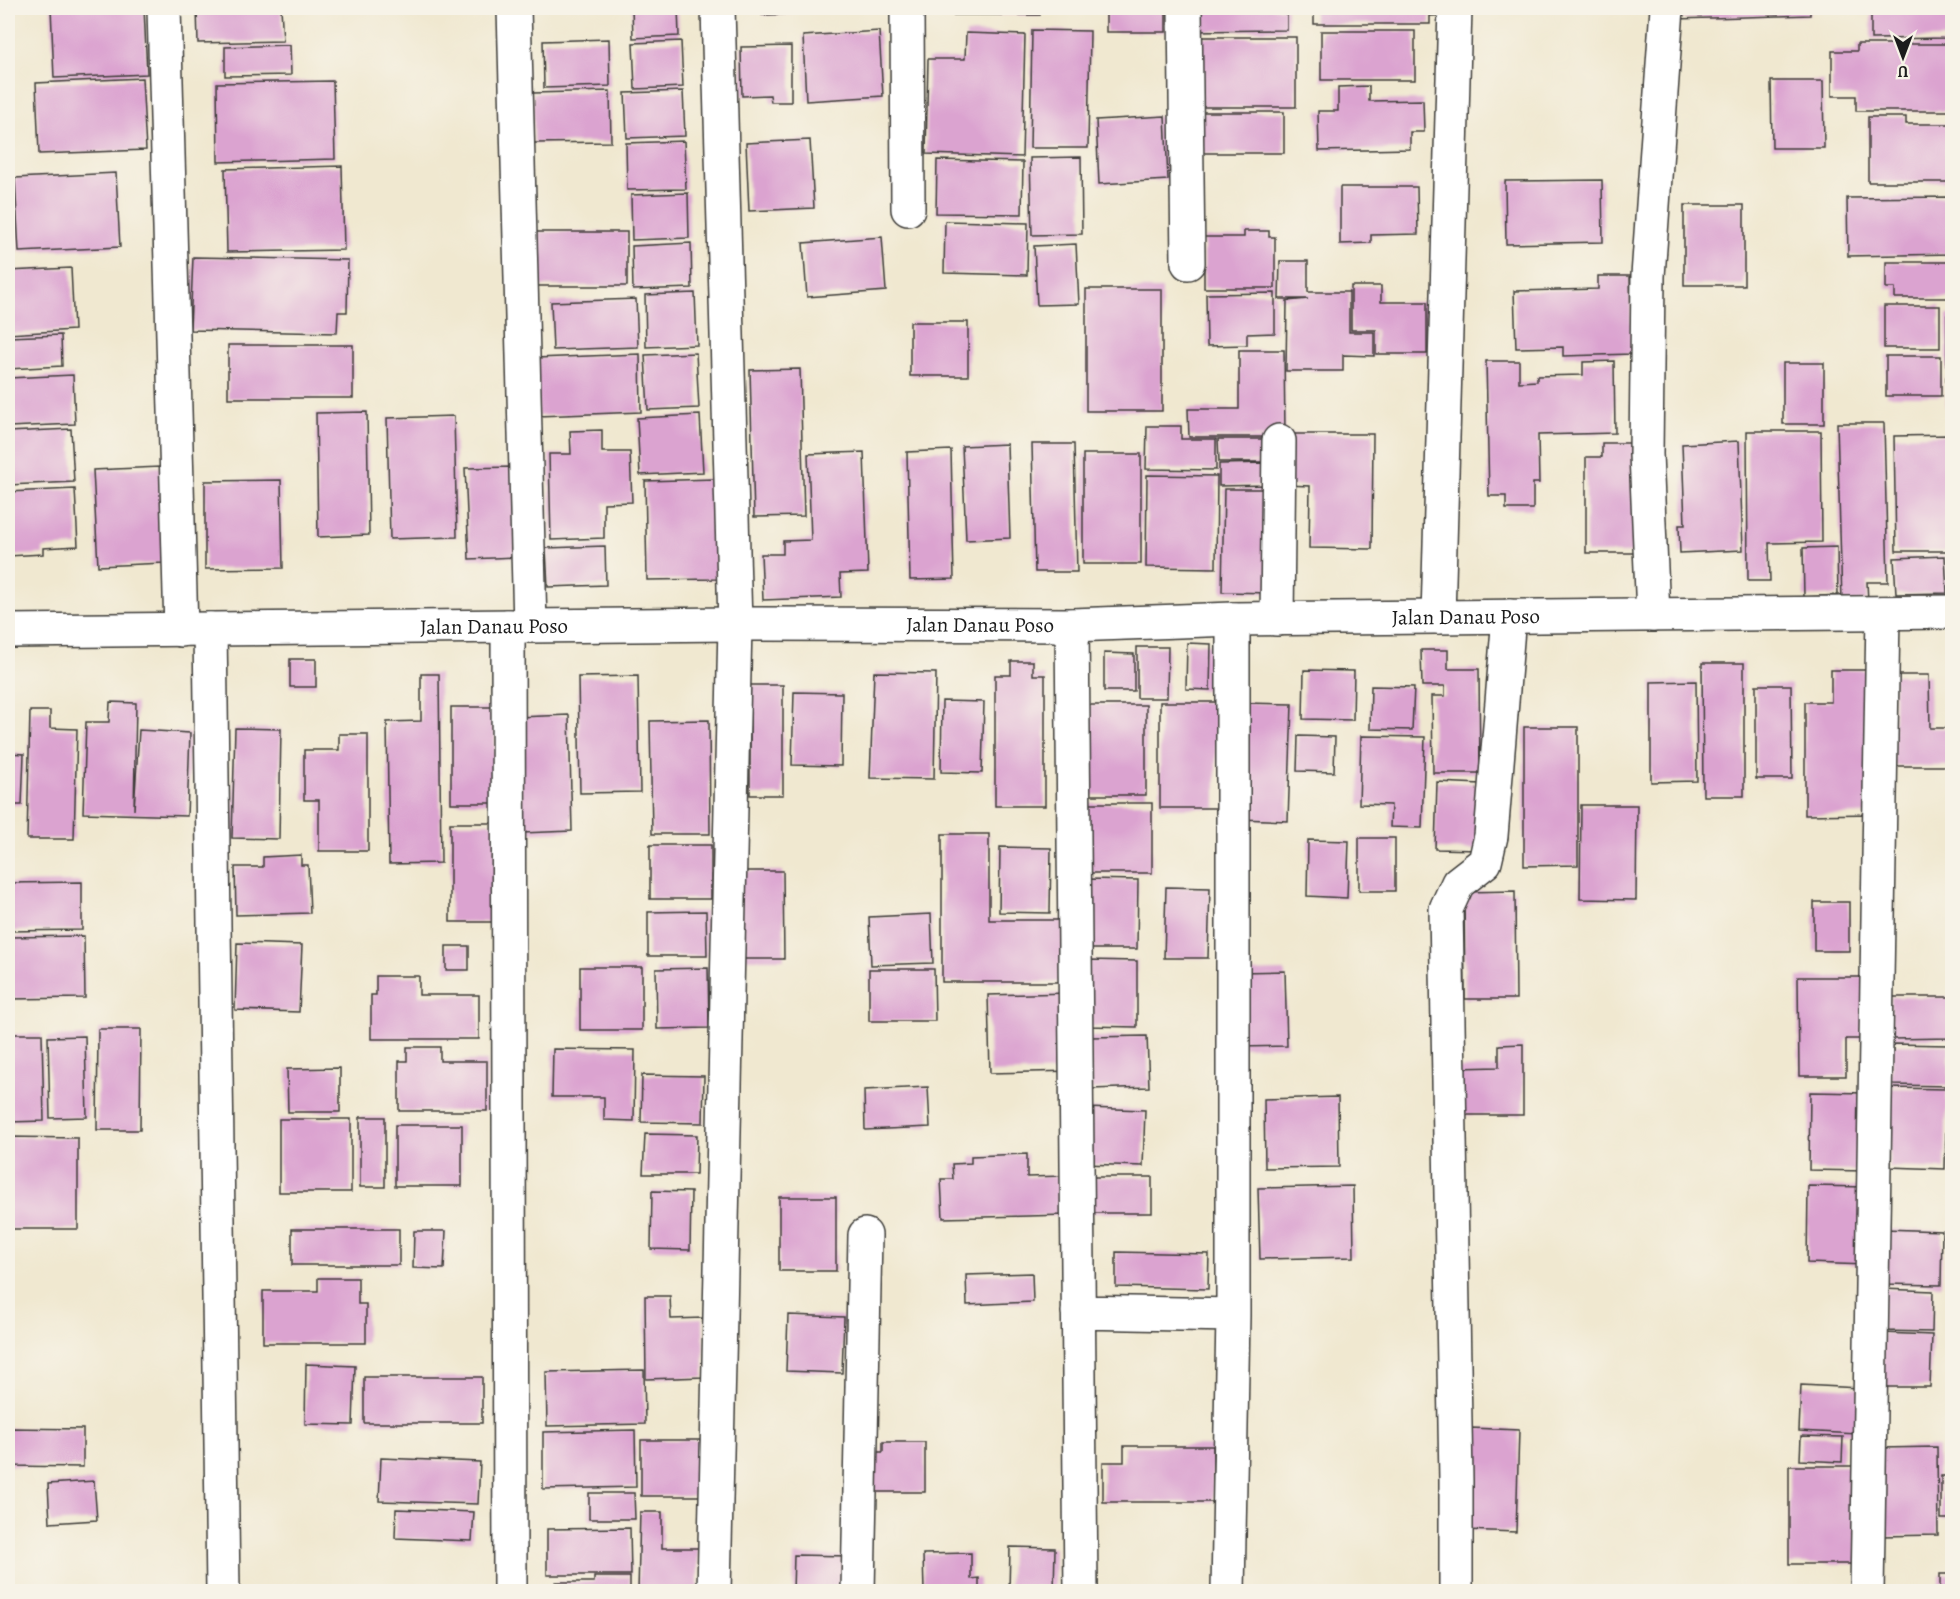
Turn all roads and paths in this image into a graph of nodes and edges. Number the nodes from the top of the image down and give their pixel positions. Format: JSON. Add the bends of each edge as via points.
{"nodes":[{"id":1,"x":164,"y":8,"type":"edge"},
{"id":2,"x":514,"y":8,"type":"edge"},
{"id":3,"x":718,"y":8,"type":"edge"},
{"id":4,"x":907,"y":8,"type":"edge"},
{"id":5,"x":1185,"y":8,"type":"edge"},
{"id":6,"x":1455,"y":8,"type":"edge"},
{"id":7,"x":1667,"y":8,"type":"edge"},
{"id":8,"x":908,"y":209,"type":"dead end"},
{"id":9,"x":1188,"y":263,"type":"dead end"},
{"id":10,"x":1279,"y":441,"type":"dead end"},
{"id":11,"x":1953,"y":612,"type":"edge"},
{"id":12,"x":1883,"y":613,"type":"junction"},
{"id":13,"x":1653,"y":615,"type":"junction"},
{"id":14,"x":1509,"y":616,"type":"junction"},
{"id":15,"x":1438,"y":617,"type":"junction"},
{"id":16,"x":1233,"y":619,"type":"junction"},
{"id":17,"x":1277,"y":619,"type":"junction"},
{"id":18,"x":735,"y":624,"type":"junction"},
{"id":19,"x":1072,"y":625,"type":"junction"},
{"id":20,"x":519,"y":626,"type":"junction"},
{"id":21,"x":195,"y":630,"type":"junction"},
{"id":22,"x":8,"y":631,"type":"edge"},
{"id":23,"x":866,"y":1235,"type":"dead end"},
{"id":24,"x":1078,"y":1312,"type":"junction"},
{"id":25,"x":1233,"y":1316,"type":"junction"},
{"id":26,"x":223,"y":1592,"type":"edge"},
{"id":27,"x":510,"y":1592,"type":"edge"},
{"id":28,"x":714,"y":1592,"type":"edge"},
{"id":29,"x":858,"y":1592,"type":"edge"},
{"id":30,"x":1081,"y":1592,"type":"edge"},
{"id":31,"x":1228,"y":1592,"type":"edge"},
{"id":32,"x":1456,"y":1592,"type":"edge"},
{"id":33,"x":1868,"y":1592,"type":"edge"}],
"edges":[{"from":1,"to":21,"type":"street"},
{"from":2,"to":20,"type":"street"},
{"from":3,"to":18,"type":"street"},
{"from":4,"to":8,"type":"street"},
{"from":5,"to":9,"type":"street"},
{"from":6,"to":15,"type":"street"},
{"from":7,"to":13,"type":"street","via":[[1648,276],[1646,454]]},
{"from":10,"to":17,"type":"street"},
{"from":11,"to":12,"type":"street","name":"Jalan Danau Poso"},
{"from":12,"to":13,"type":"street","name":"Jalan Danau Poso"},
{"from":12,"to":33,"type":"street"},
{"from":13,"to":14,"type":"street","name":"Jalan Danau Poso"},
{"from":14,"to":15,"type":"street","name":"Jalan Danau Poso"},
{"from":14,"to":32,"type":"street","via":[[1491,836],[1485,862],[1458,883],[1446,909]]},
{"from":15,"to":17,"type":"street","name":"Jalan Danau Poso"},
{"from":16,"to":17,"type":"street","name":"Jalan Danau Poso"},
{"from":16,"to":19,"type":"street","name":"Jalan Danau Poso"},
{"from":16,"to":25,"type":"street"},
{"from":18,"to":19,"type":"street","name":"Jalan Danau Poso"},
{"from":18,"to":20,"type":"street","name":"Jalan Danau Poso"},
{"from":18,"to":28,"type":"street"},
{"from":19,"to":24,"type":"street"},
{"from":20,"to":21,"type":"street","name":"Jalan Danau Poso"},
{"from":20,"to":27,"type":"street"},
{"from":21,"to":22,"type":"street","name":"Jalan Danau Poso"},
{"from":21,"to":26,"type":"street"},
{"from":23,"to":29,"type":"street"},
{"from":24,"to":25,"type":"street"},
{"from":24,"to":30,"type":"street"},
{"from":25,"to":31,"type":"street"}]}
